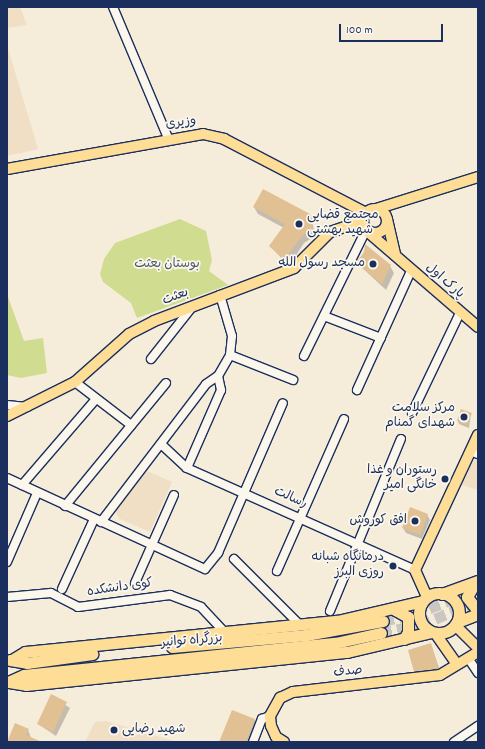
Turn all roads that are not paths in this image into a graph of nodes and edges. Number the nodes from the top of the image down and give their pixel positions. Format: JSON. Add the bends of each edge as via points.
{"nodes":[{"id":1,"x":112,"y":7,"type":"edge"},
{"id":2,"x":168,"y":138,"type":"junction"},
{"id":3,"x":7,"y":169,"type":"edge"},
{"id":4,"x":478,"y":177,"type":"edge"},
{"id":5,"x":400,"y":204,"type":"junction"},
{"id":6,"x":376,"y":209,"type":"junction"},
{"id":7,"x":387,"y":220,"type":"junction"},
{"id":8,"x":365,"y":224,"type":"junction"},
{"id":9,"x":395,"y":255,"type":"junction"},
{"id":10,"x":411,"y":271,"type":"junction"},
{"id":11,"x":220,"y":295,"type":"junction"},
{"id":12,"x":194,"y":305,"type":"junction"},
{"id":13,"x":460,"y":313,"type":"junction"},
{"id":14,"x":324,"y":316,"type":"junction"},
{"id":15,"x":478,"y":327,"type":"edge"},
{"id":16,"x":381,"y":338,"type":"junction"},
{"id":17,"x":230,"y":354,"type":"junction"},
{"id":18,"x":304,"y":356,"type":"dead end"},
{"id":19,"x":150,"y":359,"type":"dead end"},
{"id":20,"x":218,"y":376,"type":"junction"},
{"id":21,"x":293,"y":380,"type":"dead end"},
{"id":22,"x":75,"y":382,"type":"junction"},
{"id":23,"x":166,"y":383,"type":"dead end"},
{"id":24,"x":357,"y":390,"type":"dead end"},
{"id":25,"x":96,"y":399,"type":"junction"},
{"id":26,"x":283,"y":403,"type":"dead end"},
{"id":27,"x":7,"y":405,"type":"edge"},
{"id":28,"x":31,"y":407,"type":"junction"},
{"id":29,"x":412,"y":413,"type":"dead end"},
{"id":30,"x":7,"y":416,"type":"edge"},
{"id":31,"x":344,"y":419,"type":"dead end"},
{"id":32,"x":131,"y":425,"type":"junction"},
{"id":33,"x":478,"y":435,"type":"edge"},
{"id":34,"x":402,"y":439,"type":"dead end"},
{"id":35,"x":161,"y":444,"type":"junction"},
{"id":36,"x":474,"y":453,"type":"edge"},
{"id":37,"x":187,"y":468,"type":"junction"},
{"id":38,"x":7,"y":478,"type":"edge"},
{"id":39,"x":22,"y":485,"type":"junction"},
{"id":40,"x":37,"y":493,"type":"junction"},
{"id":41,"x":244,"y":493,"type":"junction"},
{"id":42,"x":174,"y":495,"type":"dead end"},
{"id":43,"x":65,"y":506,"type":"junction"},
{"id":44,"x":300,"y":518,"type":"junction"},
{"id":45,"x":98,"y":520,"type":"junction"},
{"id":46,"x":358,"y":543,"type":"junction"},
{"id":47,"x":152,"y":545,"type":"junction"},
{"id":48,"x":234,"y":558,"type":"dead end"},
{"id":49,"x":7,"y":562,"type":"edge"},
{"id":50,"x":415,"y":570,"type":"junction"},
{"id":51,"x":277,"y":571,"type":"dead end"},
{"id":52,"x":476,"y":582,"type":"edge"},
{"id":53,"x":135,"y":583,"type":"dead end"},
{"id":54,"x":62,"y":589,"type":"dead end"},
{"id":55,"x":442,"y":594,"type":"junction"},
{"id":56,"x":7,"y":597,"type":"edge"},
{"id":57,"x":425,"y":599,"type":"junction"},
{"id":58,"x":395,"y":610,"type":"junction"},
{"id":59,"x":330,"y":611,"type":"dead end"},
{"id":60,"x":478,"y":611,"type":"edge"},
{"id":61,"x":478,"y":614,"type":"edge"},
{"id":62,"x":382,"y":621,"type":"tunnel mouth"},
{"id":63,"x":456,"y":624,"type":"junction"},
{"id":64,"x":300,"y":625,"type":"junction"},
{"id":65,"x":433,"y":632,"type":"junction"},
{"id":66,"x":381,"y":633,"type":"tunnel mouth"},
{"id":67,"x":225,"y":634,"type":"junction"},
{"id":68,"x":404,"y":638,"type":"junction"},
{"id":69,"x":478,"y":648,"type":"edge"},
{"id":70,"x":478,"y":652,"type":"edge"},
{"id":71,"x":468,"y":658,"type":"junction"},
{"id":72,"x":9,"y":660,"type":"edge"},
{"id":73,"x":457,"y":664,"type":"junction"},
{"id":74,"x":478,"y":673,"type":"edge"},
{"id":75,"x":8,"y":682,"type":"edge"},
{"id":76,"x":270,"y":716,"type":"junction"},
{"id":77,"x":478,"y":726,"type":"edge"},
{"id":78,"x":253,"y":742,"type":"edge"},
{"id":79,"x":284,"y":742,"type":"edge"},
{"id":80,"x":454,"y":742,"type":"edge"}],
"edges":[{"from":1,"to":2,"type":"street"},
{"from":2,"to":3,"type":"main road","name":"وزیری"},
{"from":2,"to":8,"type":"main road","name":"وزیری","via":[[203,134],[224,139]]},
{"from":4,"to":5,"type":"main road"},
{"from":5,"to":6,"type":"main road"},
{"from":5,"to":7,"type":"main road"},
{"from":6,"to":7,"type":"main road"},
{"from":6,"to":8,"type":"main road"},
{"from":7,"to":8,"type":"main road","via":[[380,233]]},
{"from":7,"to":9,"type":"main road"},
{"from":8,"to":9,"type":"main road","name":"وزیری"},
{"from":8,"to":11,"type":"main road","name":"بعثت","via":[[330,232],[294,268]]},
{"from":8,"to":14,"type":"street"},
{"from":9,"to":10,"type":"main road","name":"پارک اول"},
{"from":10,"to":13,"type":"main road","name":"پارک اول"},
{"from":10,"to":16,"type":"street"},
{"from":11,"to":12,"type":"main road","name":"بعثت"},
{"from":11,"to":17,"type":"street","via":[[232,336]]},
{"from":12,"to":19,"type":"street"},
{"from":12,"to":22,"type":"main road","name":"بعثت","via":[[129,334]]},
{"from":13,"to":15,"type":"main road","name":"پارک اول"},
{"from":13,"to":29,"type":"street"},
{"from":14,"to":16,"type":"street"},
{"from":14,"to":18,"type":"street"},
{"from":16,"to":24,"type":"street"},
{"from":17,"to":20,"type":"street"},
{"from":17,"to":21,"type":"street"},
{"from":20,"to":35,"type":"street","via":[[206,384]]},
{"from":20,"to":37,"type":"street","via":[[222,390]]},
{"from":22,"to":25,"type":"street"},
{"from":22,"to":28,"type":"main road","name":"بعثت"},
{"from":23,"to":32,"type":"street"},
{"from":25,"to":32,"type":"street"},
{"from":25,"to":39,"type":"street"},
{"from":26,"to":41,"type":"street"},
{"from":27,"to":28,"type":"street"},
{"from":28,"to":30,"type":"main road","name":"بعثت"},
{"from":31,"to":44,"type":"street"},
{"from":32,"to":43,"type":"street"},
{"from":33,"to":36,"type":"main road"},
{"from":34,"to":46,"type":"street"},
{"from":35,"to":37,"type":"street","name":"رسالت"},
{"from":35,"to":45,"type":"street"},
{"from":36,"to":50,"type":"main road"},
{"from":37,"to":41,"type":"street","name":"رسالت"},
{"from":38,"to":39,"type":"street"},
{"from":39,"to":40,"type":"street"},
{"from":40,"to":43,"type":"street"},
{"from":40,"to":49,"type":"street"},
{"from":41,"to":44,"type":"street","name":"رسالت"},
{"from":41,"to":47,"type":"street","via":[[218,553],[205,569]]},
{"from":42,"to":47,"type":"street"},
{"from":43,"to":45,"type":"street"},
{"from":44,"to":46,"type":"street","name":"رسالت"},
{"from":44,"to":51,"type":"street"},
{"from":45,"to":47,"type":"street"},
{"from":45,"to":54,"type":"street"},
{"from":46,"to":50,"type":"street","name":"رسالت"},
{"from":46,"to":59,"type":"street"},
{"from":47,"to":53,"type":"street"},
{"from":48,"to":64,"type":"street"},
{"from":50,"to":57,"type":"main road"},
{"from":52,"to":55,"type":"highway"},
{"from":52,"to":60,"type":"highway","via":[[467,597]]},
{"from":55,"to":57,"type":"highway"},
{"from":55,"to":63,"type":"highway","via":[[456,604]]},
{"from":56,"to":67,"type":"street","name":"کوی دانشکده","via":[[51,593],[78,607],[170,595],[201,607]]},
{"from":57,"to":58,"type":"highway"},
{"from":57,"to":65,"type":"highway","via":[[419,618]]},
{"from":58,"to":64,"type":"highway"},
{"from":58,"to":68,"type":"highway","via":[[408,617],[408,632]]},
{"from":61,"to":63,"type":"highway"},
{"from":62,"to":72,"type":"highway","name":"بزرگراه توانیر","via":[[306,635],[27,663]]},
{"from":63,"to":65,"type":"highway","via":[[448,631]]},
{"from":63,"to":69,"type":"main road"},
{"from":64,"to":67,"type":"highway"},
{"from":65,"to":68,"type":"highway"},
{"from":65,"to":73,"type":"main road"},
{"from":66,"to":75,"type":"highway","name":"بزرگراه توانیر","via":[[335,643],[24,675]]},
{"from":67,"to":72,"type":"highway","via":[[25,652]]},
{"from":68,"to":75,"type":"highway","via":[[341,652],[26,685]]},
{"from":70,"to":71,"type":"main road","name":"صدف"},
{"from":71,"to":73,"type":"main road","name":"صدف"},
{"from":71,"to":74,"type":"street"},
{"from":73,"to":76,"type":"main road","name":"صدف","via":[[440,675],[293,692],[280,698]]},
{"from":76,"to":78,"type":"street","via":[[262,720]]},
{"from":76,"to":79,"type":"main road","via":[[276,737]]},
{"from":77,"to":80,"type":"street"}]}
